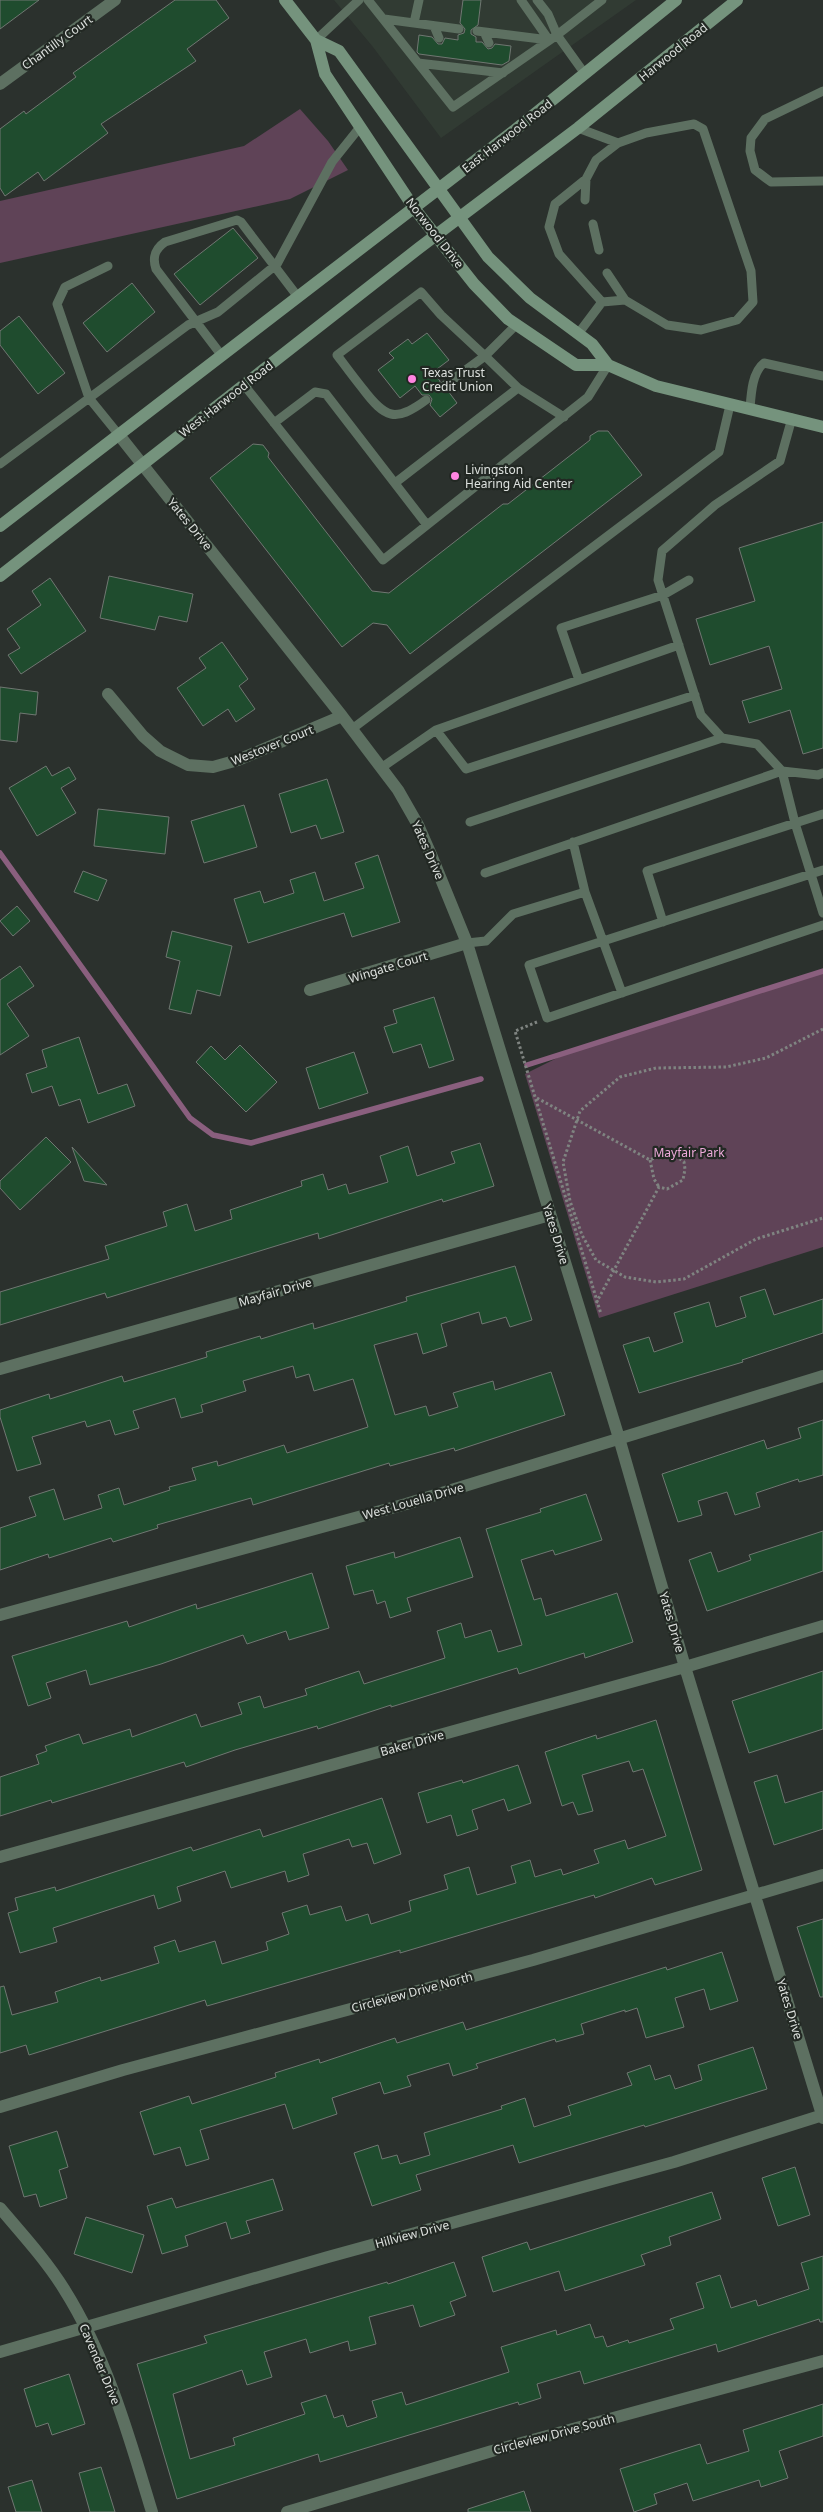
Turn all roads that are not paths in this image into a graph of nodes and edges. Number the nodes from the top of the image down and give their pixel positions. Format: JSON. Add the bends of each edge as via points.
{"nodes":[{"id":1,"x":115,"y":0,"type":"edge"},
{"id":2,"x":284,"y":0,"type":"edge"},
{"id":3,"x":359,"y":0,"type":"edge"},
{"id":4,"x":368,"y":0,"type":"edge"},
{"id":5,"x":419,"y":0,"type":"edge"},
{"id":6,"x":521,"y":0,"type":"edge"},
{"id":7,"x":537,"y":0,"type":"edge"},
{"id":8,"x":602,"y":0,"type":"edge"},
{"id":9,"x":676,"y":0,"type":"edge"},
{"id":10,"x":737,"y":0,"type":"edge"},
{"id":11,"x":384,"y":20,"type":"junction"},
{"id":12,"x":414,"y":24,"type":"junction"},
{"id":13,"x":434,"y":26,"type":"junction"},
{"id":14,"x":459,"y":29,"type":"dead end"},
{"id":15,"x":439,"y":38,"type":"dead end"},
{"id":16,"x":553,"y":38,"type":"junction"},
{"id":17,"x":316,"y":40,"type":"junction"},
{"id":18,"x":489,"y":43,"type":"dead end"},
{"id":19,"x":418,"y":63,"type":"junction"},
{"id":20,"x":501,"y":69,"type":"junction"},
{"id":21,"x":585,"y":74,"type":"junction"},
{"id":22,"x":0,"y":84,"type":"edge"},
{"id":23,"x":823,"y":91,"type":"edge"},
{"id":24,"x":360,"y":127,"type":"junction"},
{"id":25,"x":578,"y":128,"type":"junction"},
{"id":26,"x":618,"y":143,"type":"junction"},
{"id":27,"x":586,"y":179,"type":"junction"},
{"id":28,"x":823,"y":181,"type":"edge"},
{"id":29,"x":433,"y":194,"type":"junction"},
{"id":30,"x":585,"y":200,"type":"dead end"},
{"id":31,"x":414,"y":208,"type":"junction"},
{"id":32,"x":455,"y":221,"type":"junction"},
{"id":33,"x":593,"y":224,"type":"dead end"},
{"id":34,"x":436,"y":236,"type":"junction"},
{"id":35,"x":599,"y":250,"type":"dead end"},
{"id":36,"x":108,"y":266,"type":"dead end"},
{"id":37,"x":276,"y":266,"type":"junction"},
{"id":38,"x":607,"y":273,"type":"dead end"},
{"id":39,"x":298,"y":297,"type":"junction"},
{"id":40,"x":625,"y":300,"type":"junction"},
{"id":41,"x":602,"y":302,"type":"junction"},
{"id":42,"x":196,"y":320,"type":"junction"},
{"id":43,"x":516,"y":324,"type":"junction"},
{"id":44,"x":578,"y":334,"type":"junction"},
{"id":45,"x":222,"y":356,"type":"junction"},
{"id":46,"x":485,"y":356,"type":"junction"},
{"id":47,"x":608,"y":365,"type":"junction"},
{"id":48,"x":823,"y":376,"type":"edge"},
{"id":49,"x":244,"y":385,"type":"junction"},
{"id":50,"x":444,"y":386,"type":"dead end"},
{"id":51,"x":518,"y":388,"type":"junction"},
{"id":52,"x":89,"y":398,"type":"junction"},
{"id":53,"x":426,"y":400,"type":"dead end"},
{"id":54,"x":730,"y":405,"type":"junction"},
{"id":55,"x":750,"y":409,"type":"junction"},
{"id":56,"x":564,"y":416,"type":"junction"},
{"id":57,"x":792,"y":418,"type":"junction"},
{"id":58,"x":274,"y":422,"type":"junction"},
{"id":59,"x":823,"y":427,"type":"edge"},
{"id":60,"x":119,"y":435,"type":"junction"},
{"id":61,"x":0,"y":464,"type":"edge"},
{"id":62,"x":142,"y":465,"type":"junction"},
{"id":63,"x":395,"y":483,"type":"junction"},
{"id":64,"x":427,"y":525,"type":"junction"},
{"id":65,"x":0,"y":526,"type":"edge"},
{"id":66,"x":0,"y":576,"type":"edge"},
{"id":67,"x":689,"y":580,"type":"dead end"},
{"id":68,"x":663,"y":595,"type":"junction"},
{"id":69,"x":679,"y":645,"type":"junction"},
{"id":70,"x":579,"y":680,"type":"junction"},
{"id":71,"x":108,"y":694,"type":"dead end"},
{"id":72,"x":694,"y":695,"type":"junction"},
{"id":73,"x":342,"y":716,"type":"junction"},
{"id":74,"x":352,"y":729,"type":"junction"},
{"id":75,"x":436,"y":730,"type":"junction"},
{"id":76,"x":722,"y":738,"type":"junction"},
{"id":77,"x":381,"y":768,"type":"junction"},
{"id":78,"x":782,"y":771,"type":"junction"},
{"id":79,"x":823,"y":773,"type":"edge"},
{"id":80,"x":823,"y":814,"type":"edge"},
{"id":81,"x":470,"y":822,"type":"dead end"},
{"id":82,"x":795,"y":823,"type":"junction"},
{"id":83,"x":573,"y":842,"type":"junction"},
{"id":84,"x":823,"y":870,"type":"edge"},
{"id":85,"x":485,"y":873,"type":"dead end"},
{"id":86,"x":811,"y":873,"type":"junction"},
{"id":87,"x":585,"y":892,"type":"junction"},
{"id":88,"x":823,"y":913,"type":"edge"},
{"id":89,"x":663,"y":922,"type":"junction"},
{"id":90,"x":823,"y":925,"type":"edge"},
{"id":91,"x":603,"y":942,"type":"junction"},
{"id":92,"x":467,"y":943,"type":"junction"},
{"id":93,"x":310,"y":990,"type":"dead end"},
{"id":94,"x":622,"y":993,"type":"junction"},
{"id":95,"x":550,"y":1215,"type":"junction"},
{"id":96,"x":0,"y":1369,"type":"edge"},
{"id":97,"x":823,"y":1376,"type":"edge"},
{"id":98,"x":619,"y":1438,"type":"junction"},
{"id":99,"x":0,"y":1614,"type":"edge"},
{"id":100,"x":823,"y":1626,"type":"edge"},
{"id":101,"x":685,"y":1667,"type":"junction"},
{"id":102,"x":0,"y":1857,"type":"edge"},
{"id":103,"x":823,"y":1875,"type":"edge"},
{"id":104,"x":755,"y":1895,"type":"junction"},
{"id":105,"x":0,"y":2107,"type":"edge"},
{"id":106,"x":823,"y":2116,"type":"edge"},
{"id":107,"x":0,"y":2208,"type":"edge"},
{"id":108,"x":85,"y":2327,"type":"junction"},
{"id":109,"x":0,"y":2352,"type":"edge"},
{"id":110,"x":823,"y":2361,"type":"edge"},
{"id":111,"x":152,"y":2512,"type":"edge"},
{"id":112,"x":287,"y":2512,"type":"edge"}],
"edges":[{"from":1,"to":22,"type":"street","name":"Chantilly Court"},
{"from":2,"to":17,"type":"main road","name":"Norwood Drive"},
{"from":3,"to":17,"type":"lane"},
{"from":4,"to":11,"type":"lane"},
{"from":5,"to":12,"type":"lane"},
{"from":6,"to":16,"type":"lane"},
{"from":7,"to":16,"type":"lane","via":[[548,14]]},
{"from":8,"to":16,"type":"lane"},
{"from":9,"to":21,"type":"main road"},
{"from":10,"to":25,"type":"main road","name":"Harwood Road"},
{"from":11,"to":12,"type":"lane"},
{"from":11,"to":19,"type":"lane"},
{"from":12,"to":13,"type":"lane"},
{"from":13,"to":14,"type":"lane"},
{"from":13,"to":15,"type":"lane"},
{"from":16,"to":18,"type":"lane","via":[[480,32]]},
{"from":16,"to":20,"type":"lane"},
{"from":16,"to":21,"type":"lane"},
{"from":17,"to":24,"type":"main road","name":"Norwood Drive","via":[[325,74]]},
{"from":17,"to":29,"type":"main road","name":"Norwood Drive","via":[[339,51]]},
{"from":19,"to":20,"type":"lane"},
{"from":19,"to":20,"type":"lane","via":[[453,107]]},
{"from":21,"to":29,"type":"main road","name":"East Harwood Road"},
{"from":23,"to":28,"type":"lane","via":[[765,119],[750,138],[756,170],[771,182]]},
{"from":24,"to":31,"type":"main road","name":"Norwood Drive"},
{"from":24,"to":37,"type":"lane","via":[[332,162]]},
{"from":25,"to":26,"type":"lane"},
{"from":25,"to":32,"type":"main road"},
{"from":26,"to":27,"type":"lane","via":[[596,160]]},
{"from":26,"to":40,"type":"lane","via":[[646,133],[694,124],[703,130],[751,271],[753,302],[737,320],[701,330],[667,325]]},
{"from":27,"to":30,"type":"lane"},
{"from":27,"to":41,"type":"lane","via":[[555,204],[549,227],[559,254]]},
{"from":29,"to":31,"type":"main road"},
{"from":29,"to":32,"type":"main road","name":"Norwood Drive"},
{"from":31,"to":34,"type":"main road","name":"Norwood Drive"},
{"from":31,"to":39,"type":"main road"},
{"from":32,"to":34,"type":"main road","name":"West Harwood Road"},
{"from":32,"to":44,"type":"main road","name":"Norwood Drive","via":[[530,298]]},
{"from":33,"to":35,"type":"lane"},
{"from":34,"to":43,"type":"main road","name":"Norwood Drive","via":[[474,284]]},
{"from":34,"to":49,"type":"main road","name":"West Harwood Road"},
{"from":36,"to":52,"type":"lane","via":[[65,287],[57,304]]},
{"from":37,"to":39,"type":"lane"},
{"from":37,"to":42,"type":"lane","via":[[218,312]]},
{"from":37,"to":42,"type":"lane","via":[[242,222],[237,220],[165,242],[155,254],[156,269]]},
{"from":38,"to":40,"type":"lane"},
{"from":39,"to":45,"type":"main road"},
{"from":40,"to":41,"type":"lane"},
{"from":41,"to":44,"type":"lane"},
{"from":42,"to":45,"type":"lane"},
{"from":42,"to":52,"type":"lane"},
{"from":43,"to":46,"type":"lane"},
{"from":43,"to":47,"type":"main road","name":"Norwood Drive","via":[[576,366]]},
{"from":44,"to":47,"type":"main road","name":"Norwood Drive","via":[[592,344]]},
{"from":45,"to":60,"type":"main road"},
{"from":46,"to":50,"type":"lane"},
{"from":46,"to":51,"type":"lane"},
{"from":46,"to":53,"type":"lane","via":[[421,292],[337,355],[382,412],[405,413]]},
{"from":47,"to":54,"type":"main road","name":"Norwood Drive","via":[[656,386]]},
{"from":47,"to":56,"type":"lane","via":[[588,397]]},
{"from":48,"to":55,"type":"lane","via":[[764,364],[759,366]]},
{"from":49,"to":58,"type":"lane"},
{"from":49,"to":62,"type":"main road","name":"West Harwood Road"},
{"from":51,"to":56,"type":"lane"},
{"from":51,"to":63,"type":"lane"},
{"from":52,"to":60,"type":"lane"},
{"from":52,"to":61,"type":"lane"},
{"from":54,"to":55,"type":"main road","name":"Norwood Drive"},
{"from":54,"to":74,"type":"lane","via":[[719,452]]},
{"from":55,"to":57,"type":"main road","name":"Norwood Drive"},
{"from":56,"to":64,"type":"lane"},
{"from":57,"to":59,"type":"main road","name":"Norwood Drive"},
{"from":57,"to":68,"type":"lane","via":[[780,461],[715,505],[662,551],[658,580]]},
{"from":58,"to":63,"type":"lane","via":[[315,392],[326,394]]},
{"from":58,"to":64,"type":"lane","via":[[383,560]]},
{"from":60,"to":62,"type":"street","name":"Yates Drive"},
{"from":60,"to":65,"type":"main road"},
{"from":62,"to":66,"type":"main road","name":"West Harwood Road"},
{"from":62,"to":73,"type":"street","name":"Yates Drive"},
{"from":63,"to":64,"type":"lane"},
{"from":67,"to":68,"type":"lane"},
{"from":68,"to":69,"type":"lane"},
{"from":68,"to":70,"type":"lane","via":[[561,628]]},
{"from":69,"to":70,"type":"lane"},
{"from":69,"to":72,"type":"lane"},
{"from":70,"to":75,"type":"lane"},
{"from":71,"to":73,"type":"street","name":"Westover Court","via":[[144,736],[160,750],[188,765],[213,767],[238,760]]},
{"from":72,"to":75,"type":"lane","via":[[466,769]]},
{"from":72,"to":76,"type":"lane","via":[[701,715]]},
{"from":73,"to":74,"type":"street","name":"Yates Drive"},
{"from":74,"to":77,"type":"street","name":"Yates Drive"},
{"from":75,"to":77,"type":"lane"},
{"from":76,"to":78,"type":"lane","via":[[757,744]]},
{"from":76,"to":81,"type":"lane"},
{"from":77,"to":92,"type":"street","name":"Yates Drive","via":[[418,825]]},
{"from":78,"to":79,"type":"lane"},
{"from":78,"to":82,"type":"lane"},
{"from":78,"to":83,"type":"lane"},
{"from":80,"to":82,"type":"lane"},
{"from":82,"to":86,"type":"lane"},
{"from":82,"to":89,"type":"lane","via":[[647,871]]},
{"from":83,"to":85,"type":"lane"},
{"from":83,"to":87,"type":"lane"},
{"from":84,"to":86,"type":"lane"},
{"from":86,"to":88,"type":"lane"},
{"from":86,"to":89,"type":"lane"},
{"from":87,"to":91,"type":"lane"},
{"from":87,"to":92,"type":"lane","via":[[513,914],[486,941]]},
{"from":89,"to":91,"type":"lane"},
{"from":90,"to":94,"type":"lane"},
{"from":91,"to":94,"type":"lane"},
{"from":91,"to":94,"type":"lane","via":[[530,966],[547,1018]]},
{"from":92,"to":93,"type":"street","name":"Wingate Court"},
{"from":92,"to":95,"type":"street","name":"Yates Drive"},
{"from":95,"to":96,"type":"street","name":"Mayfair Drive"},
{"from":95,"to":98,"type":"street","name":"Yates Drive"},
{"from":97,"to":98,"type":"street","name":"West Louella Drive"},
{"from":98,"to":99,"type":"street","name":"West Louella Drive","via":[[406,1504]]},
{"from":98,"to":101,"type":"street","name":"Yates Drive"},
{"from":100,"to":101,"type":"street","name":"Baker Drive"},
{"from":101,"to":102,"type":"street","name":"Baker Drive"},
{"from":101,"to":104,"type":"street","name":"Yates Drive"},
{"from":103,"to":104,"type":"street","name":"Circleview Drive North"},
{"from":104,"to":105,"type":"street","name":"Circleview Drive North","via":[[533,1960],[123,2070]]},
{"from":104,"to":106,"type":"street","name":"Yates Drive"},
{"from":106,"to":108,"type":"street","name":"Hillview Drive","via":[[674,2162]]},
{"from":107,"to":108,"type":"street","name":"Cavender Drive","via":[[64,2288]]},
{"from":108,"to":109,"type":"street","name":"Hillview Drive"},
{"from":108,"to":111,"type":"street","name":"Cavender Drive","via":[[125,2424]]},
{"from":110,"to":112,"type":"street","name":"Circleview Drive South","via":[[492,2451]]}]}
